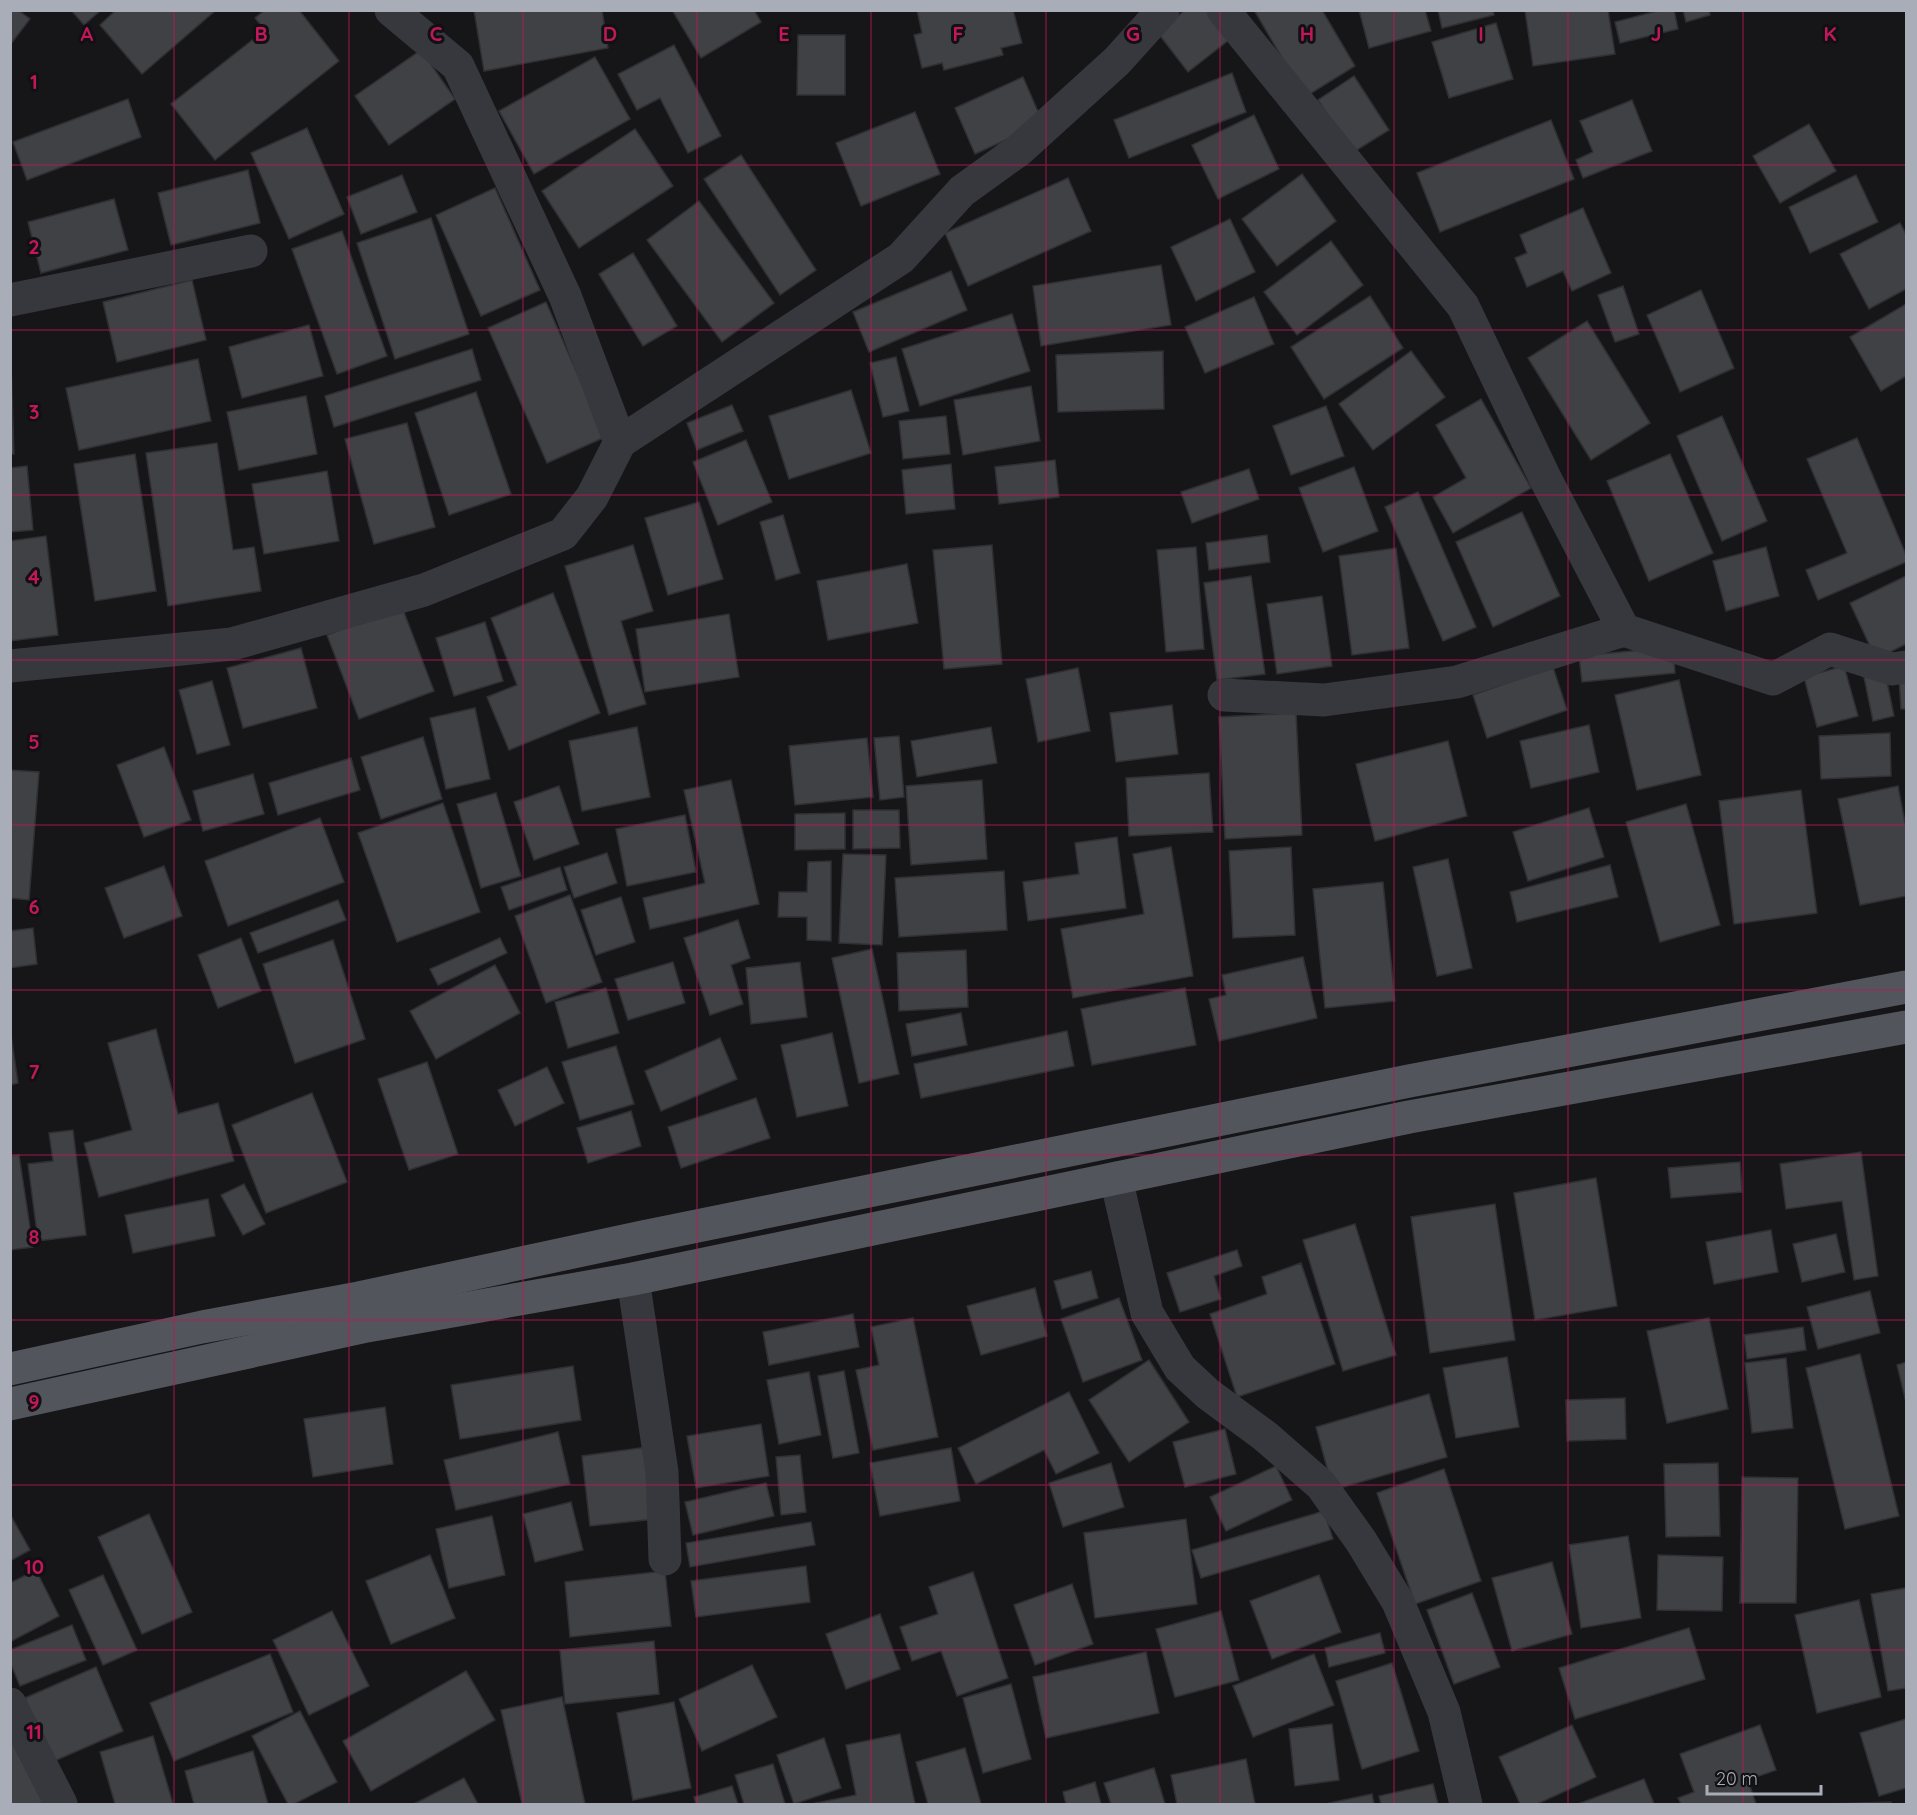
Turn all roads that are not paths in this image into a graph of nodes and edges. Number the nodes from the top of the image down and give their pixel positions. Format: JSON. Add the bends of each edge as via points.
{"nodes":[{"id":1,"x":392,"y":10,"type":"edge"},
{"id":2,"x":1163,"y":10,"type":"edge"},
{"id":3,"x":1223,"y":10,"type":"edge"},
{"id":4,"x":251,"y":251,"type":"dead end"},
{"id":5,"x":10,"y":300,"type":"edge"},
{"id":6,"x":620,"y":442,"type":"junction"},
{"id":7,"x":1624,"y":630,"type":"junction"},
{"id":8,"x":10,"y":666,"type":"edge"},
{"id":9,"x":1906,"y":667,"type":"edge"},
{"id":10,"x":1224,"y":695,"type":"dead end"},
{"id":11,"x":1906,"y":987,"type":"edge"},
{"id":12,"x":1906,"y":1027,"type":"edge"},
{"id":13,"x":1116,"y":1178,"type":"junction"},
{"id":14,"x":633,"y":1279,"type":"junction"},
{"id":15,"x":10,"y":1369,"type":"edge"},
{"id":16,"x":10,"y":1404,"type":"edge"},
{"id":17,"x":665,"y":1559,"type":"dead end"},
{"id":18,"x":10,"y":1704,"type":"edge"},
{"id":19,"x":61,"y":1804,"type":"edge"},
{"id":20,"x":1466,"y":1804,"type":"edge"}],
"edges":[{"from":1,"to":6,"type":"street","via":[[458,66],[565,296]]},
{"from":2,"to":6,"type":"street","via":[[1117,62],[1019,150],[962,191],[901,258]]},
{"from":3,"to":7,"type":"street","via":[[1463,306],[1545,478]]},
{"from":4,"to":5,"type":"street"},
{"from":6,"to":8,"type":"street","via":[[592,497],[563,534],[424,590],[232,644]]},
{"from":7,"to":9,"type":"street","via":[[1773,679],[1830,649],[1892,669]]},
{"from":7,"to":10,"type":"street","via":[[1457,682],[1324,699]]},
{"from":11,"to":15,"type":"main road","via":[[1339,1095]]},
{"from":12,"to":13,"type":"main road","via":[[1409,1117]]},
{"from":13,"to":14,"type":"main road"},
{"from":13,"to":20,"type":"street","via":[[1147,1313],[1180,1368],[1321,1485],[1398,1602],[1444,1712]]},
{"from":14,"to":16,"type":"main road","via":[[367,1326]]},
{"from":14,"to":17,"type":"street","via":[[662,1472]]},
{"from":18,"to":19,"type":"street"}]}
